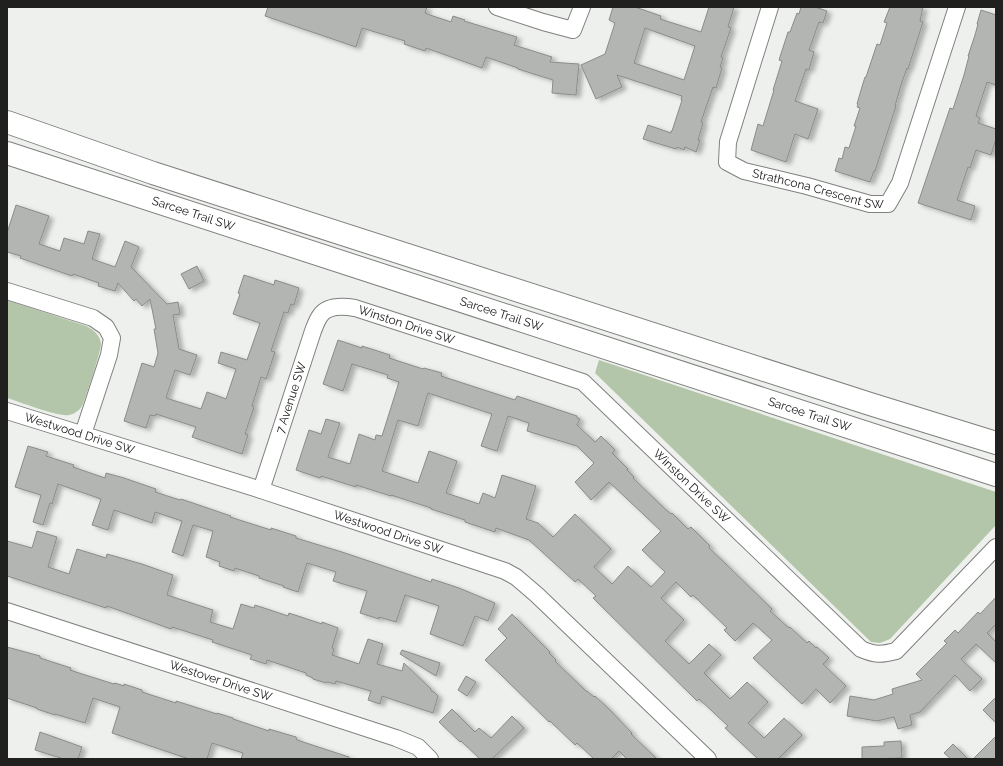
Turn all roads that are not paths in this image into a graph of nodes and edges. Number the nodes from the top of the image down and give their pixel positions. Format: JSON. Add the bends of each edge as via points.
{"nodes":[{"id":1,"x":497,"y":7,"type":"edge"},
{"id":2,"x":582,"y":7,"type":"edge"},
{"id":3,"x":770,"y":7,"type":"edge"},
{"id":4,"x":957,"y":7,"type":"edge"},
{"id":5,"x":7,"y":122,"type":"edge"},
{"id":6,"x":7,"y":153,"type":"edge"},
{"id":7,"x":7,"y":291,"type":"edge"},
{"id":8,"x":329,"y":310,"type":"joint"},
{"id":9,"x":7,"y":411,"type":"edge"},
{"id":10,"x":82,"y":434,"type":"junction"},
{"id":11,"x":996,"y":442,"type":"edge"},
{"id":12,"x":996,"y":475,"type":"edge"},
{"id":13,"x":261,"y":490,"type":"junction"},
{"id":14,"x":996,"y":546,"type":"edge"},
{"id":15,"x":7,"y":611,"type":"edge"},
{"id":16,"x":430,"y":759,"type":"edge"},
{"id":17,"x":708,"y":759,"type":"edge"}],
"edges":[{"from":1,"to":2,"type":"street","via":[[573,30]]},
{"from":3,"to":4,"type":"street","name":"Strathcona Crescent SW","via":[[728,142],[727,162],[744,171],[870,204],[888,204],[900,183]]},
{"from":5,"to":11,"type":"highway","via":[[154,173],[870,404]]},
{"from":6,"to":12,"type":"highway","name":"Sarcee Trail SW"},
{"from":7,"to":10,"type":"street","via":[[93,318],[106,327],[112,338]]},
{"from":8,"to":13,"type":"street","name":"7 Avenue SW","via":[[320,315],[313,331]]},
{"from":8,"to":14,"type":"street","name":"Winston Drive SW","via":[[343,306],[355,308],[583,382],[861,649],[871,653],[883,655],[896,651]]},
{"from":9,"to":10,"type":"street","name":"Westwood Drive SW"},
{"from":10,"to":13,"type":"street","name":"Westwood Drive SW"},
{"from":13,"to":17,"type":"street","name":"Westwood Drive SW","via":[[486,564],[516,577]]},
{"from":15,"to":16,"type":"street","name":"Westover Drive SW","via":[[396,738],[418,747]]}]}
